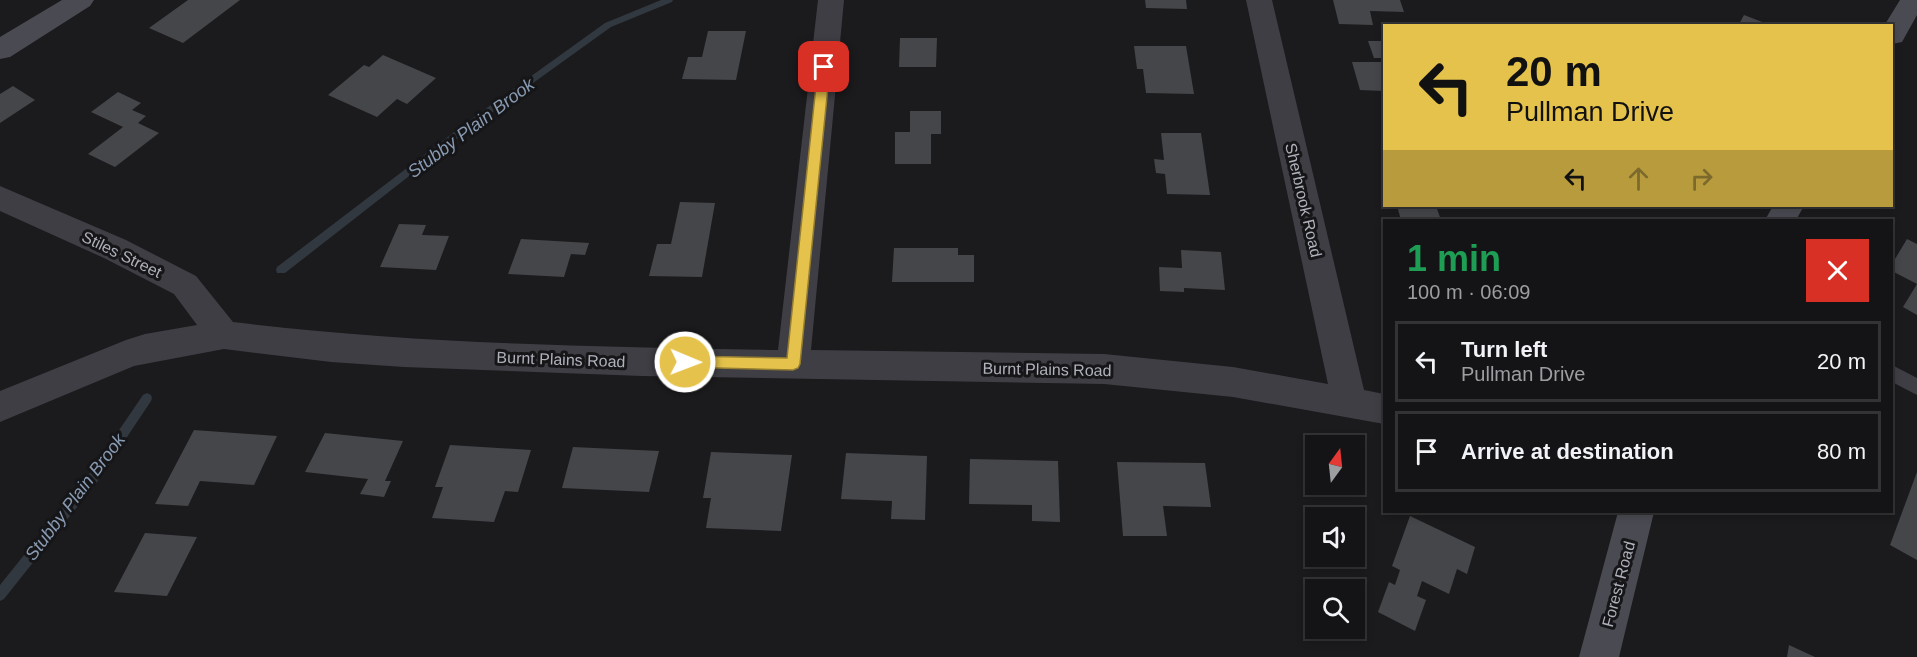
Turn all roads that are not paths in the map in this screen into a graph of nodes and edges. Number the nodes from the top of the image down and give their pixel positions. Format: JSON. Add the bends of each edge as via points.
{"nodes":[{"id":1,"x":81,"y":0,"type":"edge"},
{"id":2,"x":831,"y":0,"type":"edge"},
{"id":3,"x":1259,"y":0,"type":"edge"},
{"id":4,"x":1913,"y":0,"type":"edge"},
{"id":5,"x":1893,"y":33,"type":"edge"},
{"id":6,"x":0,"y":50,"type":"edge"},
{"id":7,"x":0,"y":198,"type":"edge"},
{"id":8,"x":224,"y":335,"type":"junction"},
{"id":9,"x":793,"y":364,"type":"junction"},
{"id":10,"x":1893,"y":374,"type":"edge"},
{"id":11,"x":1917,"y":387,"type":"edge"},
{"id":12,"x":1349,"y":401,"type":"junction"},
{"id":13,"x":0,"y":407,"type":"edge"},
{"id":14,"x":1383,"y":409,"type":"edge"},
{"id":15,"x":1636,"y":513,"type":"edge"},
{"id":16,"x":1599,"y":657,"type":"edge"}],
"edges":[{"from":1,"to":6,"type":"main road"},
{"from":2,"to":9,"type":"street"},
{"from":3,"to":12,"type":"street","name":"Sherbrook Road"},
{"from":4,"to":5,"type":"main road"},
{"from":7,"to":8,"type":"street","name":"Stiles Street","via":[[185,285]]},
{"from":8,"to":9,"type":"street","name":"Burnt Plains Road","via":[[404,353]]},
{"from":8,"to":13,"type":"street","name":"Burnt Plains Road","via":[[126,354]]},
{"from":9,"to":12,"type":"street","name":"Burnt Plains Road","via":[[1104,369],[1233,382]]},
{"from":10,"to":11,"type":"lane"},
{"from":12,"to":14,"type":"street","name":"Burnt Plains Road"},
{"from":15,"to":16,"type":"main road","name":"Forest Road"}]}
